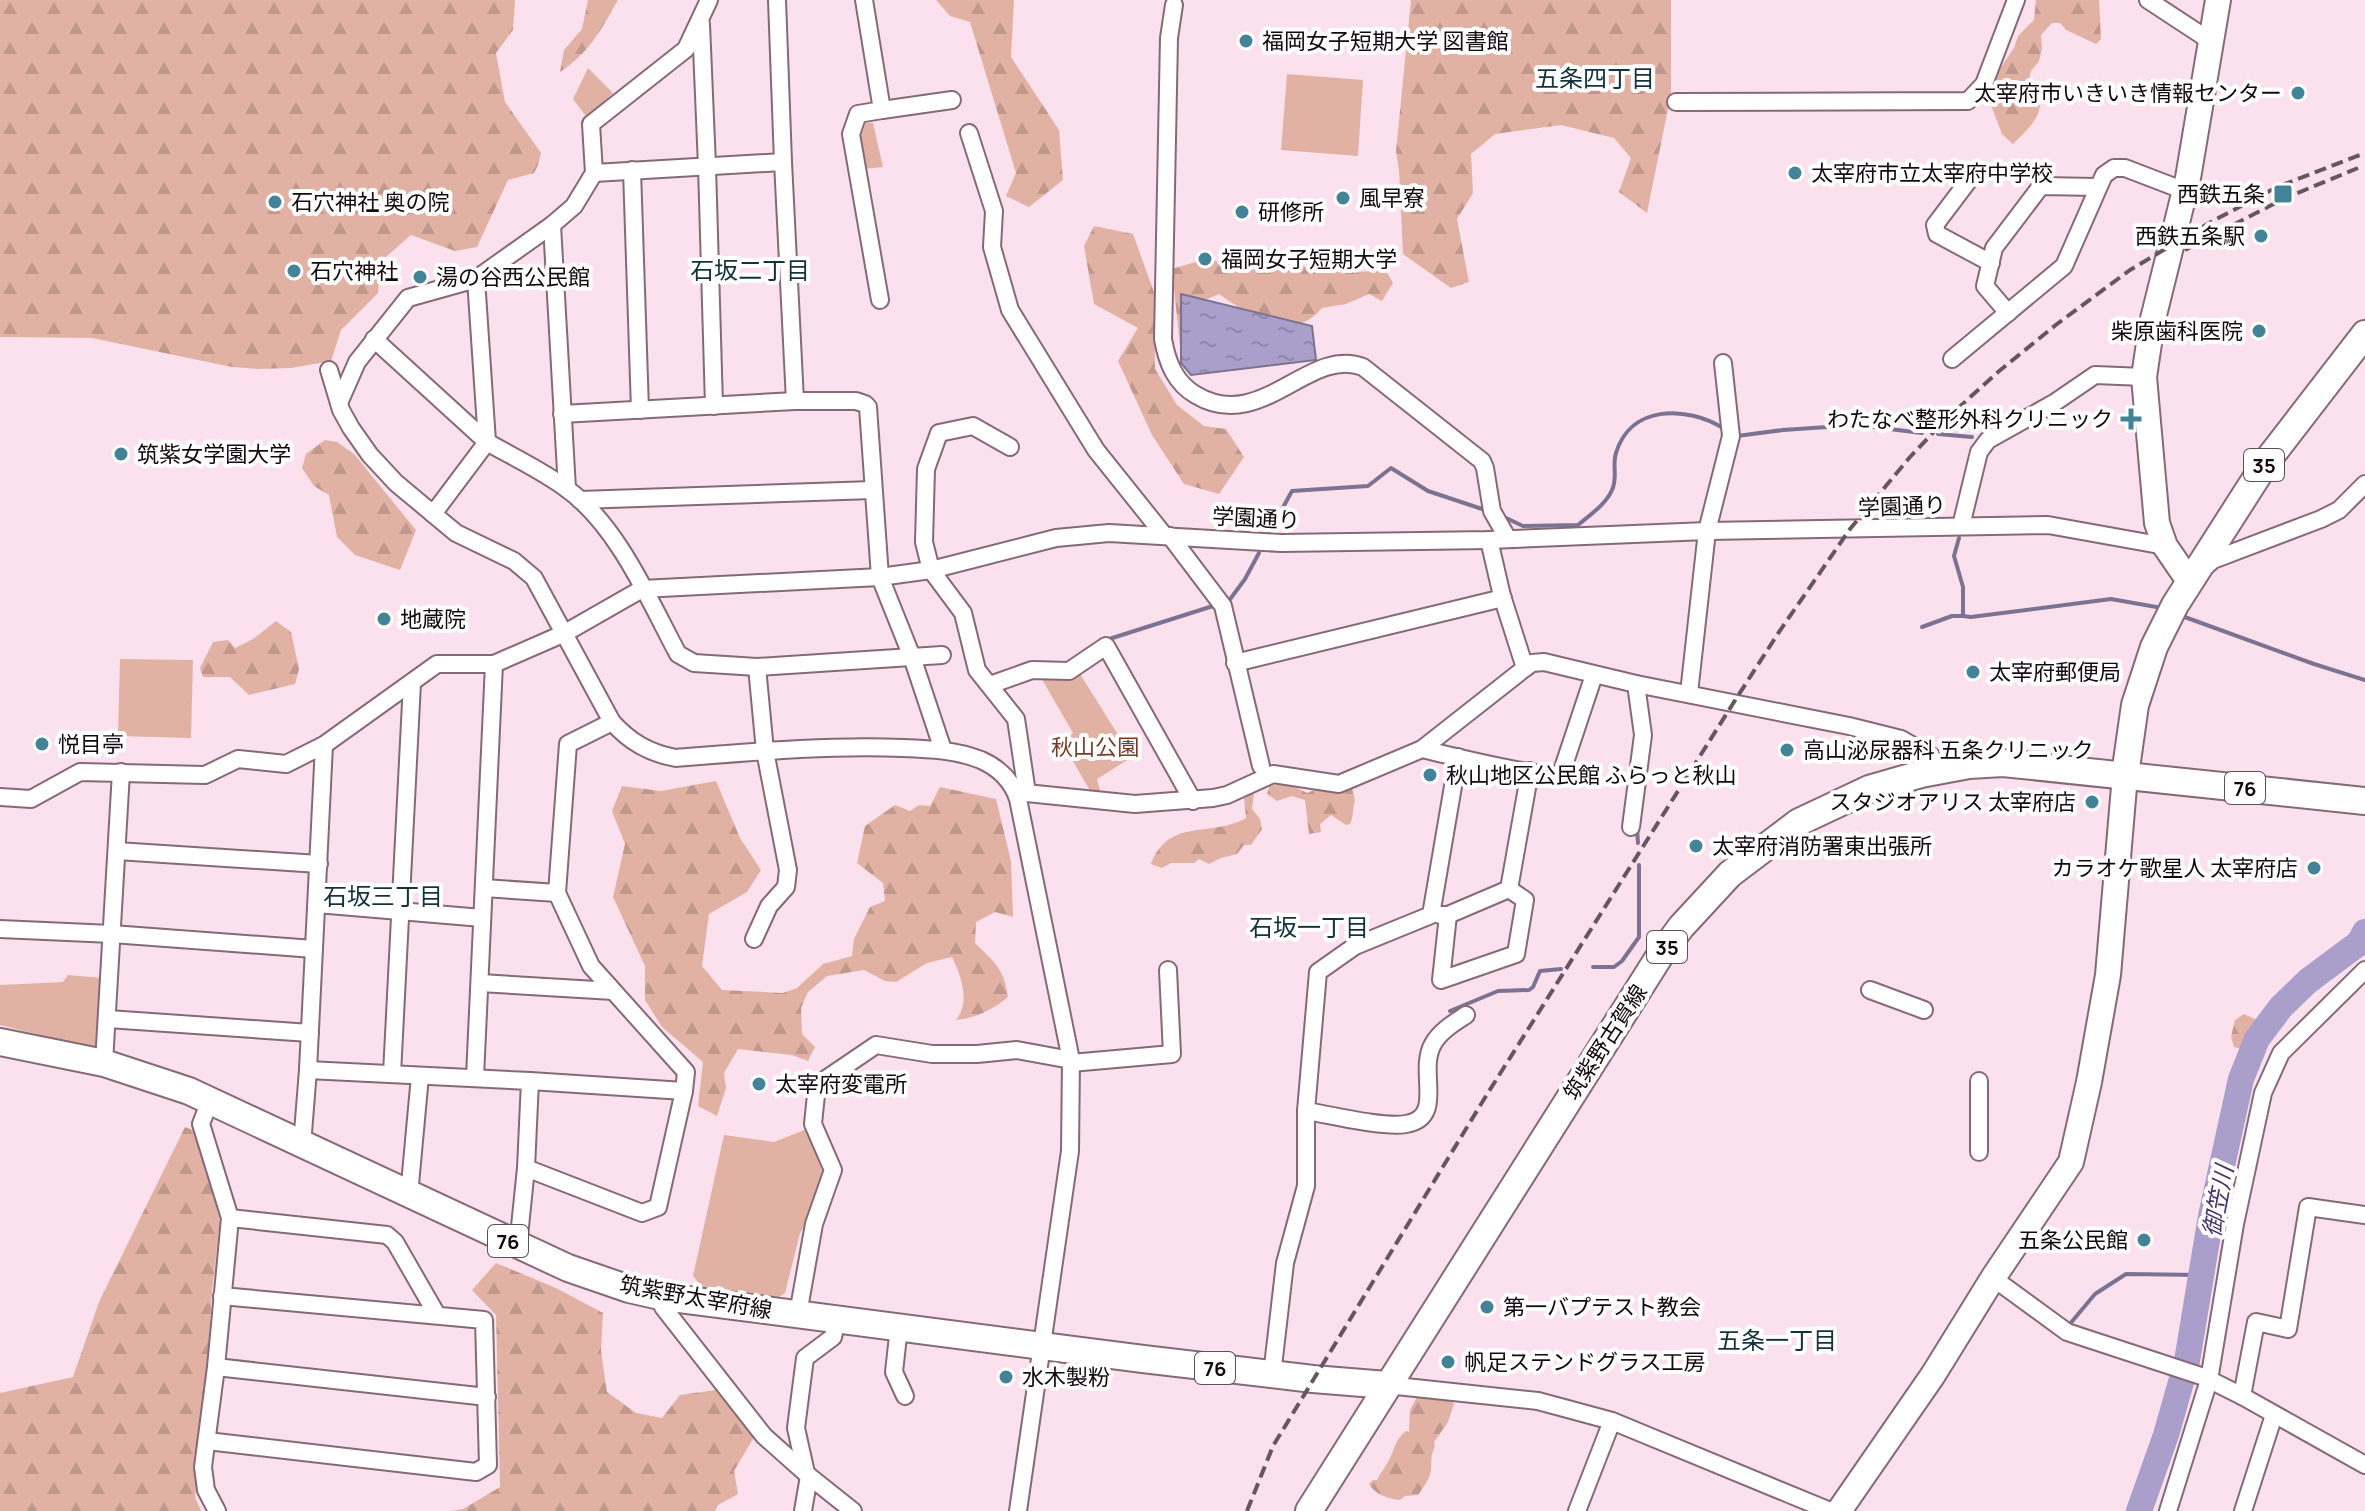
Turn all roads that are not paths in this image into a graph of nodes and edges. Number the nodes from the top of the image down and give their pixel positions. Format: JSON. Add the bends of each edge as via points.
{"nodes":[{"id":1,"x":709,"y":0,"type":"edge"},
{"id":2,"x":777,"y":0,"type":"edge"},
{"id":3,"x":864,"y":0,"type":"edge"},
{"id":4,"x":2016,"y":0,"type":"edge"},
{"id":5,"x":2148,"y":0,"type":"edge"},
{"id":6,"x":2218,"y":0,"type":"edge"},
{"id":7,"x":1174,"y":5,"type":"dead end"},
{"id":8,"x":700,"y":18,"type":"junction"},
{"id":9,"x":2212,"y":42,"type":"junction"},
{"id":10,"x":952,"y":100,"type":"dead end"},
{"id":11,"x":1676,"y":102,"type":"dead end"},
{"id":12,"x":882,"y":110,"type":"junction"},
{"id":13,"x":969,"y":133,"type":"dead end"},
{"id":14,"x":783,"y":162,"type":"junction"},
{"id":15,"x":707,"y":166,"type":"junction"},
{"id":16,"x":632,"y":170,"type":"junction"},
{"id":17,"x":1975,"y":172,"type":"dead end"},
{"id":18,"x":594,"y":173,"type":"junction"},
{"id":19,"x":2097,"y":187,"type":"junction"},
{"id":20,"x":2185,"y":191,"type":"junction"},
{"id":21,"x":552,"y":225,"type":"junction"},
{"id":22,"x":1991,"y":263,"type":"junction"},
{"id":23,"x":476,"y":279,"type":"junction"},
{"id":24,"x":880,"y":300,"type":"dead end"},
{"id":25,"x":2008,"y":313,"type":"junction"},
{"id":26,"x":2365,"y":334,"type":"edge"},
{"id":27,"x":374,"y":339,"type":"junction"},
{"id":28,"x":1952,"y":359,"type":"dead end"},
{"id":29,"x":1723,"y":363,"type":"dead end"},
{"id":30,"x":329,"y":370,"type":"dead end"},
{"id":31,"x":2144,"y":377,"type":"junction"},
{"id":32,"x":795,"y":401,"type":"junction"},
{"id":33,"x":339,"y":403,"type":"junction"},
{"id":34,"x":714,"y":406,"type":"junction"},
{"id":35,"x":640,"y":410,"type":"junction"},
{"id":36,"x":562,"y":414,"type":"junction"},
{"id":37,"x":487,"y":442,"type":"junction"},
{"id":38,"x":1010,"y":447,"type":"dead end"},
{"id":39,"x":2365,"y":484,"type":"edge"},
{"id":40,"x":873,"y":490,"type":"junction"},
{"id":41,"x":573,"y":494,"type":"junction"},
{"id":42,"x":433,"y":514,"type":"junction"},
{"id":43,"x":1961,"y":526,"type":"junction"},
{"id":44,"x":1707,"y":531,"type":"junction"},
{"id":45,"x":1167,"y":536,"type":"junction"},
{"id":46,"x":1508,"y":539,"type":"junction"},
{"id":47,"x":1489,"y":540,"type":"junction"},
{"id":48,"x":2165,"y":546,"type":"junction"},
{"id":49,"x":931,"y":570,"type":"junction"},
{"id":50,"x":880,"y":577,"type":"junction"},
{"id":51,"x":2189,"y":581,"type":"junction"},
{"id":52,"x":642,"y":589,"type":"junction"},
{"id":53,"x":1503,"y":598,"type":"junction"},
{"id":54,"x":565,"y":633,"type":"junction"},
{"id":55,"x":942,"y":655,"type":"dead end"},
{"id":56,"x":912,"y":657,"type":"junction"},
{"id":57,"x":1235,"y":663,"type":"junction"},
{"id":58,"x":494,"y":664,"type":"junction"},
{"id":59,"x":757,"y":667,"type":"junction"},
{"id":60,"x":1525,"y":668,"type":"junction"},
{"id":61,"x":1594,"y":675,"type":"junction"},
{"id":62,"x":412,"y":683,"type":"junction"},
{"id":63,"x":1636,"y":684,"type":"junction"},
{"id":64,"x":990,"y":685,"type":"junction"},
{"id":65,"x":1689,"y":693,"type":"junction"},
{"id":66,"x":612,"y":722,"type":"junction"},
{"id":67,"x":324,"y":745,"type":"junction"},
{"id":68,"x":1422,"y":749,"type":"junction"},
{"id":69,"x":943,"y":750,"type":"junction"},
{"id":70,"x":765,"y":751,"type":"junction"},
{"id":71,"x":1458,"y":757,"type":"junction"},
{"id":72,"x":1261,"y":766,"type":"dead end"},
{"id":73,"x":1530,"y":771,"type":"junction"},
{"id":74,"x":121,"y":772,"type":"junction"},
{"id":75,"x":1932,"y":772,"type":"junction"},
{"id":76,"x":2125,"y":775,"type":"junction"},
{"id":77,"x":1021,"y":792,"type":"junction"},
{"id":78,"x":0,"y":797,"type":"edge"},
{"id":79,"x":1193,"y":801,"type":"junction"},
{"id":80,"x":2365,"y":801,"type":"edge"},
{"id":81,"x":1631,"y":827,"type":"dead end"},
{"id":82,"x":117,"y":851,"type":"junction"},
{"id":83,"x":319,"y":864,"type":"junction"},
{"id":84,"x":484,"y":888,"type":"junction"},
{"id":85,"x":1509,"y":889,"type":"junction"},
{"id":86,"x":557,"y":893,"type":"junction"},
{"id":87,"x":317,"y":904,"type":"junction"},
{"id":88,"x":401,"y":911,"type":"junction"},
{"id":89,"x":1439,"y":915,"type":"junction"},
{"id":90,"x":482,"y":918,"type":"junction"},
{"id":91,"x":0,"y":929,"type":"edge"},
{"id":92,"x":112,"y":934,"type":"junction"},
{"id":93,"x":754,"y":939,"type":"dead end"},
{"id":94,"x":314,"y":949,"type":"junction"},
{"id":95,"x":1168,"y":970,"type":"dead end"},
{"id":96,"x":2365,"y":970,"type":"edge"},
{"id":97,"x":480,"y":983,"type":"junction"},
{"id":98,"x":1870,"y":990,"type":"dead end"},
{"id":99,"x":613,"y":991,"type":"junction"},
{"id":100,"x":1924,"y":1010,"type":"dead end"},
{"id":101,"x":1466,"y":1015,"type":"dead end"},
{"id":102,"x":108,"y":1019,"type":"junction"},
{"id":103,"x":310,"y":1033,"type":"junction"},
{"id":104,"x":0,"y":1042,"type":"edge"},
{"id":105,"x":1071,"y":1061,"type":"junction"},
{"id":106,"x":104,"y":1063,"type":"junction"},
{"id":107,"x":308,"y":1070,"type":"junction"},
{"id":108,"x":392,"y":1074,"type":"junction"},
{"id":109,"x":420,"y":1076,"type":"junction"},
{"id":110,"x":475,"y":1077,"type":"junction"},
{"id":111,"x":530,"y":1081,"type":"junction"},
{"id":112,"x":1979,"y":1081,"type":"dead end"},
{"id":113,"x":684,"y":1091,"type":"junction"},
{"id":114,"x":210,"y":1100,"type":"junction"},
{"id":115,"x":1306,"y":1111,"type":"junction"},
{"id":116,"x":302,"y":1145,"type":"junction"},
{"id":117,"x":1979,"y":1152,"type":"dead end"},
{"id":118,"x":526,"y":1168,"type":"junction"},
{"id":119,"x":409,"y":1195,"type":"junction"},
{"id":120,"x":2365,"y":1215,"type":"edge"},
{"id":121,"x":230,"y":1218,"type":"junction"},
{"id":122,"x":518,"y":1246,"type":"junction"},
{"id":123,"x":1993,"y":1278,"type":"junction"},
{"id":124,"x":222,"y":1296,"type":"junction"},
{"id":125,"x":664,"y":1297,"type":"junction"},
{"id":126,"x":798,"y":1314,"type":"junction"},
{"id":127,"x":437,"y":1315,"type":"junction"},
{"id":128,"x":837,"y":1319,"type":"junction"},
{"id":129,"x":899,"y":1327,"type":"junction"},
{"id":130,"x":1043,"y":1345,"type":"junction"},
{"id":131,"x":216,"y":1367,"type":"junction"},
{"id":132,"x":1272,"y":1375,"type":"junction"},
{"id":133,"x":2207,"y":1379,"type":"junction"},
{"id":134,"x":1387,"y":1385,"type":"junction"},
{"id":135,"x":905,"y":1396,"type":"dead end"},
{"id":136,"x":2242,"y":1396,"type":"junction"},
{"id":137,"x":487,"y":1397,"type":"junction"},
{"id":138,"x":2274,"y":1415,"type":"junction"},
{"id":139,"x":1612,"y":1421,"type":"junction"},
{"id":140,"x":207,"y":1441,"type":"junction"},
{"id":141,"x":2365,"y":1465,"type":"edge"},
{"id":142,"x":808,"y":1475,"type":"junction"},
{"id":143,"x":217,"y":1511,"type":"edge"},
{"id":144,"x":803,"y":1511,"type":"edge"},
{"id":145,"x":853,"y":1511,"type":"edge"},
{"id":146,"x":1018,"y":1511,"type":"edge"},
{"id":147,"x":1309,"y":1511,"type":"edge"},
{"id":148,"x":1577,"y":1511,"type":"edge"},
{"id":149,"x":1830,"y":1511,"type":"edge"},
{"id":150,"x":1839,"y":1511,"type":"edge"},
{"id":151,"x":2168,"y":1511,"type":"edge"},
{"id":152,"x":2243,"y":1511,"type":"edge"}],
"edges":[{"from":1,"to":8,"type":"street"},
{"from":2,"to":14,"type":"street"},
{"from":3,"to":12,"type":"street"},
{"from":4,"to":11,"type":"street","via":[[1984,84],[1968,101]]},
{"from":5,"to":9,"type":"street"},
{"from":6,"to":9,"type":"street"},
{"from":7,"to":46,"type":"street","via":[[1163,339],[1178,381],[1211,403],[1238,405],[1331,365],[1351,362],[1363,367],[1482,461],[1492,511]]},
{"from":8,"to":15,"type":"street"},
{"from":8,"to":18,"type":"street","via":[[686,49],[591,124]]},
{"from":9,"to":20,"type":"street"},
{"from":10,"to":12,"type":"street"},
{"from":12,"to":24,"type":"street","via":[[858,114],[851,134]]},
{"from":13,"to":45,"type":"street","via":[[994,211],[992,247],[1010,310],[1096,450]]},
{"from":14,"to":15,"type":"street"},
{"from":14,"to":32,"type":"street"},
{"from":15,"to":16,"type":"street"},
{"from":15,"to":34,"type":"street"},
{"from":16,"to":18,"type":"street"},
{"from":16,"to":35,"type":"street"},
{"from":17,"to":22,"type":"street","via":[[1935,225],[1937,234]]},
{"from":18,"to":21,"type":"street","via":[[578,201]]},
{"from":19,"to":20,"type":"street","via":[[2114,168],[2125,168]]},
{"from":19,"to":22,"type":"street","via":[[2041,186],[1994,248]]},
{"from":19,"to":25,"type":"street","via":[[2064,266]]},
{"from":20,"to":31,"type":"street"},
{"from":21,"to":23,"type":"street"},
{"from":21,"to":36,"type":"street"},
{"from":22,"to":25,"type":"street","via":[[1985,286]]},
{"from":23,"to":27,"type":"street","via":[[412,295]]},
{"from":23,"to":37,"type":"street"},
{"from":25,"to":28,"type":"street"},
{"from":26,"to":51,"type":"main road","number":"35","via":[[2267,461]]},
{"from":27,"to":33,"type":"street","via":[[353,369]]},
{"from":27,"to":37,"type":"street"},
{"from":29,"to":44,"type":"street","via":[[1731,436]]},
{"from":30,"to":33,"type":"street"},
{"from":31,"to":43,"type":"street","via":[[2095,375],[1988,440],[1979,452]]},
{"from":31,"to":48,"type":"street","via":[[2157,523]]},
{"from":32,"to":34,"type":"street"},
{"from":32,"to":40,"type":"street","via":[[865,404]]},
{"from":33,"to":42,"type":"street","via":[[370,455]]},
{"from":34,"to":35,"type":"street"},
{"from":35,"to":36,"type":"street"},
{"from":36,"to":41,"type":"street"},
{"from":37,"to":41,"type":"street"},
{"from":37,"to":42,"type":"street"},
{"from":38,"to":49,"type":"street","via":[[973,426],[939,433],[926,469],[924,542]]},
{"from":39,"to":51,"type":"street","via":[[2339,510],[2213,560]]},
{"from":40,"to":41,"type":"street"},
{"from":40,"to":50,"type":"street"},
{"from":41,"to":52,"type":"street","via":[[617,544]]},
{"from":42,"to":54,"type":"street","via":[[534,578]]},
{"from":43,"to":44,"type":"street","name":"学園通り"},
{"from":43,"to":48,"type":"street","name":"学園通り","via":[[2048,525]]},
{"from":44,"to":46,"type":"street","name":"学園通り"},
{"from":44,"to":65,"type":"street"},
{"from":45,"to":47,"type":"street","name":"学園通り","via":[[1281,543]]},
{"from":45,"to":49,"type":"street","name":"学園通り","via":[[1109,533],[1056,538]]},
{"from":45,"to":57,"type":"street","via":[[1223,606]]},
{"from":46,"to":47,"type":"street","name":"学園通り"},
{"from":47,"to":53,"type":"street"},
{"from":48,"to":51,"type":"street"},
{"from":49,"to":50,"type":"street","name":"学園通り"},
{"from":49,"to":64,"type":"street","via":[[963,613],[977,670]]},
{"from":50,"to":52,"type":"street","name":"学園通り"},
{"from":50,"to":56,"type":"street"},
{"from":51,"to":76,"type":"main road","number":"35","via":[[2154,647],[2135,705]]},
{"from":52,"to":54,"type":"street","name":"学園通り"},
{"from":52,"to":59,"type":"street","via":[[678,654],[694,663]]},
{"from":53,"to":57,"type":"street"},
{"from":53,"to":60,"type":"street"},
{"from":54,"to":58,"type":"street","name":"学園通り"},
{"from":54,"to":66,"type":"street"},
{"from":55,"to":56,"type":"street"},
{"from":56,"to":59,"type":"street"},
{"from":56,"to":69,"type":"street"},
{"from":57,"to":72,"type":"street"},
{"from":58,"to":62,"type":"street","via":[[437,664]]},
{"from":58,"to":84,"type":"street"},
{"from":59,"to":70,"type":"street"},
{"from":60,"to":61,"type":"street","via":[[1544,662]]},
{"from":60,"to":68,"type":"street"},
{"from":61,"to":63,"type":"street"},
{"from":61,"to":73,"type":"street","via":[[1561,774]]},
{"from":62,"to":67,"type":"street"},
{"from":62,"to":88,"type":"street"},
{"from":63,"to":65,"type":"street"},
{"from":63,"to":81,"type":"street","via":[[1643,735]]},
{"from":64,"to":77,"type":"street","via":[[1016,719]]},
{"from":64,"to":79,"type":"street","via":[[1032,670],[1069,671],[1106,646]]},
{"from":65,"to":75,"type":"street","via":[[1901,739],[1931,756]]},
{"from":66,"to":70,"type":"street","via":[[624,736],[658,755]]},
{"from":66,"to":86,"type":"street","via":[[568,744]]},
{"from":67,"to":74,"type":"street","via":[[286,764],[238,759],[205,775]]},
{"from":67,"to":83,"type":"street"},
{"from":68,"to":71,"type":"street"},
{"from":68,"to":79,"type":"street","via":[[1339,784],[1273,774],[1227,795]]},
{"from":69,"to":70,"type":"street","via":[[863,746]]},
{"from":69,"to":77,"type":"street","via":[[992,766]]},
{"from":70,"to":93,"type":"street","via":[[788,870],[786,887],[769,906]]},
{"from":71,"to":73,"type":"street"},
{"from":71,"to":89,"type":"street"},
{"from":73,"to":85,"type":"street"},
{"from":74,"to":78,"type":"street","via":[[80,772],[31,799]]},
{"from":74,"to":82,"type":"street"},
{"from":75,"to":76,"type":"main road","name":"筑紫野古賀線","number":"35","via":[[2003,763]]},
{"from":75,"to":134,"type":"main road","name":"筑紫野古賀線","number":"35","via":[[1869,789],[1799,822],[1730,874],[1681,927]]},
{"from":76,"to":80,"type":"main road","number":"76"},
{"from":76,"to":123,"type":"street","via":[[2108,975],[2075,1152]]},
{"from":77,"to":79,"type":"street","via":[[1135,804]]},
{"from":77,"to":105,"type":"street"},
{"from":82,"to":83,"type":"street"},
{"from":82,"to":92,"type":"street"},
{"from":83,"to":87,"type":"street"},
{"from":84,"to":86,"type":"street"},
{"from":84,"to":90,"type":"street"},
{"from":85,"to":89,"type":"street"},
{"from":85,"to":89,"type":"street","via":[[1525,900],[1516,954],[1441,980]]},
{"from":86,"to":99,"type":"street","via":[[589,962]]},
{"from":87,"to":88,"type":"street"},
{"from":87,"to":94,"type":"street"},
{"from":88,"to":90,"type":"street"},
{"from":88,"to":108,"type":"street"},
{"from":89,"to":115,"type":"street","via":[[1355,946],[1318,972]]},
{"from":90,"to":97,"type":"street"},
{"from":91,"to":92,"type":"street"},
{"from":92,"to":94,"type":"street"},
{"from":92,"to":102,"type":"street"},
{"from":94,"to":103,"type":"street"},
{"from":95,"to":105,"type":"street","via":[[1172,1054]]},
{"from":96,"to":133,"type":"street","via":[[2281,1053],[2263,1093]]},
{"from":97,"to":99,"type":"street"},
{"from":97,"to":110,"type":"street"},
{"from":98,"to":100,"type":"street"},
{"from":99,"to":113,"type":"street","via":[[686,1072]]},
{"from":101,"to":115,"type":"street","via":[[1432,1045],[1426,1066],[1430,1102],[1417,1120],[1388,1124]]},
{"from":102,"to":103,"type":"street"},
{"from":102,"to":106,"type":"street"},
{"from":103,"to":107,"type":"street"},
{"from":104,"to":106,"type":"main road","name":"筑紫野太宰府線","number":"76"},
{"from":105,"to":126,"type":"street","via":[[1017,1050],[932,1054],[876,1045],[817,1085],[813,1124],[833,1170],[814,1224]]},
{"from":105,"to":130,"type":"street","via":[[1070,1151]]},
{"from":106,"to":114,"type":"main road","name":"筑紫野太宰府線","number":"76"},
{"from":107,"to":108,"type":"street"},
{"from":107,"to":116,"type":"street"},
{"from":108,"to":109,"type":"street"},
{"from":109,"to":110,"type":"street"},
{"from":109,"to":119,"type":"street"},
{"from":110,"to":111,"type":"street"},
{"from":111,"to":113,"type":"street"},
{"from":111,"to":118,"type":"street"},
{"from":112,"to":117,"type":"street"},
{"from":113,"to":118,"type":"street","via":[[658,1207],[642,1213]]},
{"from":114,"to":116,"type":"main road","name":"筑紫野太宰府線","number":"76"},
{"from":114,"to":121,"type":"street","via":[[201,1124]]},
{"from":115,"to":132,"type":"street","via":[[1306,1186],[1285,1263]]},
{"from":116,"to":119,"type":"main road","name":"筑紫野太宰府線","number":"76"},
{"from":118,"to":122,"type":"street"},
{"from":119,"to":122,"type":"main road","name":"筑紫野太宰府線","number":"76"},
{"from":120,"to":136,"type":"street","via":[[2308,1207],[2288,1329],[2256,1322]]},
{"from":121,"to":124,"type":"street"},
{"from":121,"to":127,"type":"street","via":[[387,1235]]},
{"from":122,"to":125,"type":"main road","name":"筑紫野太宰府線","number":"76","via":[[588,1276]]},
{"from":123,"to":133,"type":"street","via":[[2067,1332]]},
{"from":123,"to":150,"type":"street"},
{"from":124,"to":127,"type":"street"},
{"from":124,"to":131,"type":"street"},
{"from":125,"to":126,"type":"main road","name":"筑紫野太宰府線","number":"76"},
{"from":125,"to":142,"type":"street","via":[[663,1307],[764,1436]]},
{"from":126,"to":128,"type":"main road","name":"筑紫野太宰府線","number":"76"},
{"from":127,"to":137,"type":"street","via":[[484,1320]]},
{"from":128,"to":129,"type":"main road","name":"筑紫野太宰府線","number":"76"},
{"from":128,"to":142,"type":"street","via":[[833,1337],[805,1358],[796,1428]]},
{"from":129,"to":130,"type":"main road","name":"筑紫野太宰府線","number":"76"},
{"from":129,"to":135,"type":"street","via":[[894,1372]]},
{"from":130,"to":132,"type":"main road","name":"筑紫野太宰府線","number":"76"},
{"from":130,"to":146,"type":"street"},
{"from":131,"to":137,"type":"street"},
{"from":131,"to":140,"type":"street"},
{"from":132,"to":134,"type":"main road","name":"筑紫野太宰府線","number":"76"},
{"from":133,"to":136,"type":"street"},
{"from":133,"to":151,"type":"street"},
{"from":134,"to":139,"type":"street","via":[[1538,1401]]},
{"from":134,"to":147,"type":"main road","name":"筑紫野古賀線","number":"35"},
{"from":136,"to":138,"type":"street"},
{"from":137,"to":140,"type":"street","via":[[488,1465],[476,1472]]},
{"from":138,"to":141,"type":"street"},
{"from":138,"to":152,"type":"street"},
{"from":139,"to":148,"type":"street"},
{"from":139,"to":149,"type":"street"},
{"from":140,"to":143,"type":"street","via":[[203,1479]]},
{"from":142,"to":144,"type":"street"},
{"from":142,"to":145,"type":"street"}]}
